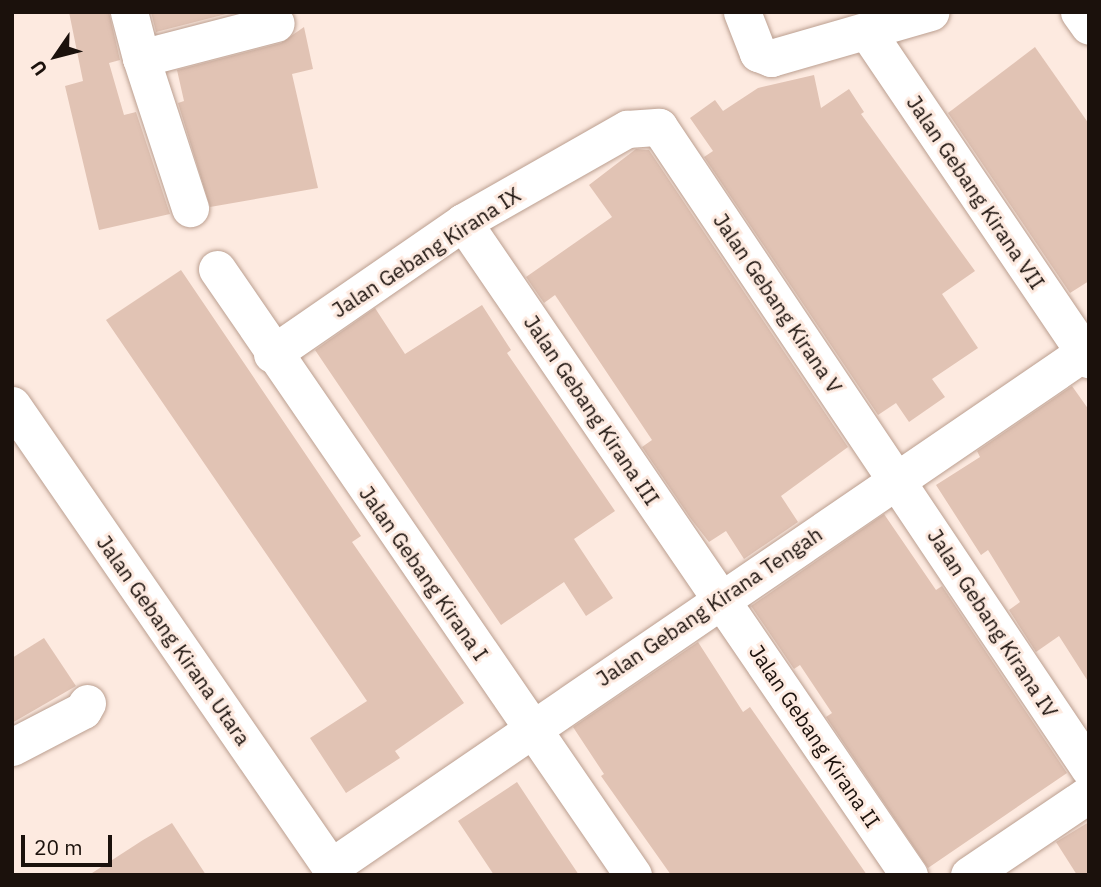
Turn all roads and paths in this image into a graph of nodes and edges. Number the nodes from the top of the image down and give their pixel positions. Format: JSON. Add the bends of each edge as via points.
{"nodes":[{"id":1,"x":129,"y":12,"type":"edge"},
{"id":2,"x":742,"y":12,"type":"edge"},
{"id":3,"x":930,"y":12,"type":"edge"},
{"id":4,"x":1079,"y":12,"type":"edge"},
{"id":5,"x":276,"y":23,"type":"dead end"},
{"id":6,"x":1089,"y":26,"type":"edge"},
{"id":7,"x":868,"y":33,"type":"junction"},
{"id":8,"x":141,"y":58,"type":"junction"},
{"id":9,"x":659,"y":127,"type":"joint"},
{"id":10,"x":190,"y":208,"type":"dead end"},
{"id":11,"x":463,"y":222,"type":"junction"},
{"id":12,"x":217,"y":269,"type":"dead end"},
{"id":13,"x":1087,"y":353,"type":"edge"},
{"id":14,"x":272,"y":354,"type":"junction"},
{"id":15,"x":12,"y":405,"type":"edge"},
{"id":16,"x":898,"y":478,"type":"junction"},
{"id":17,"x":722,"y":598,"type":"junction"},
{"id":18,"x":88,"y":703,"type":"dead end"},
{"id":19,"x":530,"y":727,"type":"junction"},
{"id":20,"x":12,"y":747,"type":"edge"},
{"id":21,"x":1089,"y":768,"type":"edge"},
{"id":22,"x":1089,"y":794,"type":"edge"},
{"id":23,"x":333,"y":871,"type":"edge"},
{"id":24,"x":633,"y":875,"type":"edge"},
{"id":25,"x":909,"y":875,"type":"edge"},
{"id":26,"x":969,"y":875,"type":"edge"}],
"edges":[{"from":1,"to":8,"type":"street"},
{"from":2,"to":7,"type":"street","via":[[763,57]]},
{"from":3,"to":7,"type":"street"},
{"from":4,"to":6,"type":"street"},
{"from":5,"to":8,"type":"street"},
{"from":7,"to":13,"type":"street","name":"Jalan Gebang Kirana VII"},
{"from":8,"to":10,"type":"street"},
{"from":9,"to":11,"type":"street","name":"Jalan Gebang Kirana IX","via":[[627,129]]},
{"from":9,"to":16,"type":"street","name":"Jalan Gebang Kirana V"},
{"from":11,"to":14,"type":"street","name":"Jalan Gebang Kirana IX"},
{"from":11,"to":17,"type":"street","name":"Jalan Gebang Kirana III"},
{"from":12,"to":14,"type":"street","name":"Jalan Gebang Kirana I"},
{"from":13,"to":16,"type":"street","name":"Jalan Gebang Kirana Tengah"},
{"from":14,"to":19,"type":"street","name":"Jalan Gebang Kirana I"},
{"from":15,"to":23,"type":"street","name":"Jalan Gebang Kirana Utara"},
{"from":16,"to":17,"type":"street","name":"Jalan Gebang Kirana Tengah"},
{"from":16,"to":21,"type":"street","name":"Jalan Gebang Kirana IV"},
{"from":17,"to":19,"type":"street","name":"Jalan Gebang Kirana Tengah"},
{"from":17,"to":25,"type":"street","name":"Jalan Gebang Kirana II"},
{"from":18,"to":20,"type":"street"},
{"from":19,"to":23,"type":"street","name":"Jalan Gebang Kirana Tengah"},
{"from":19,"to":24,"type":"street","name":"Jalan Gebang Kirana I"},
{"from":22,"to":26,"type":"street"}]}
